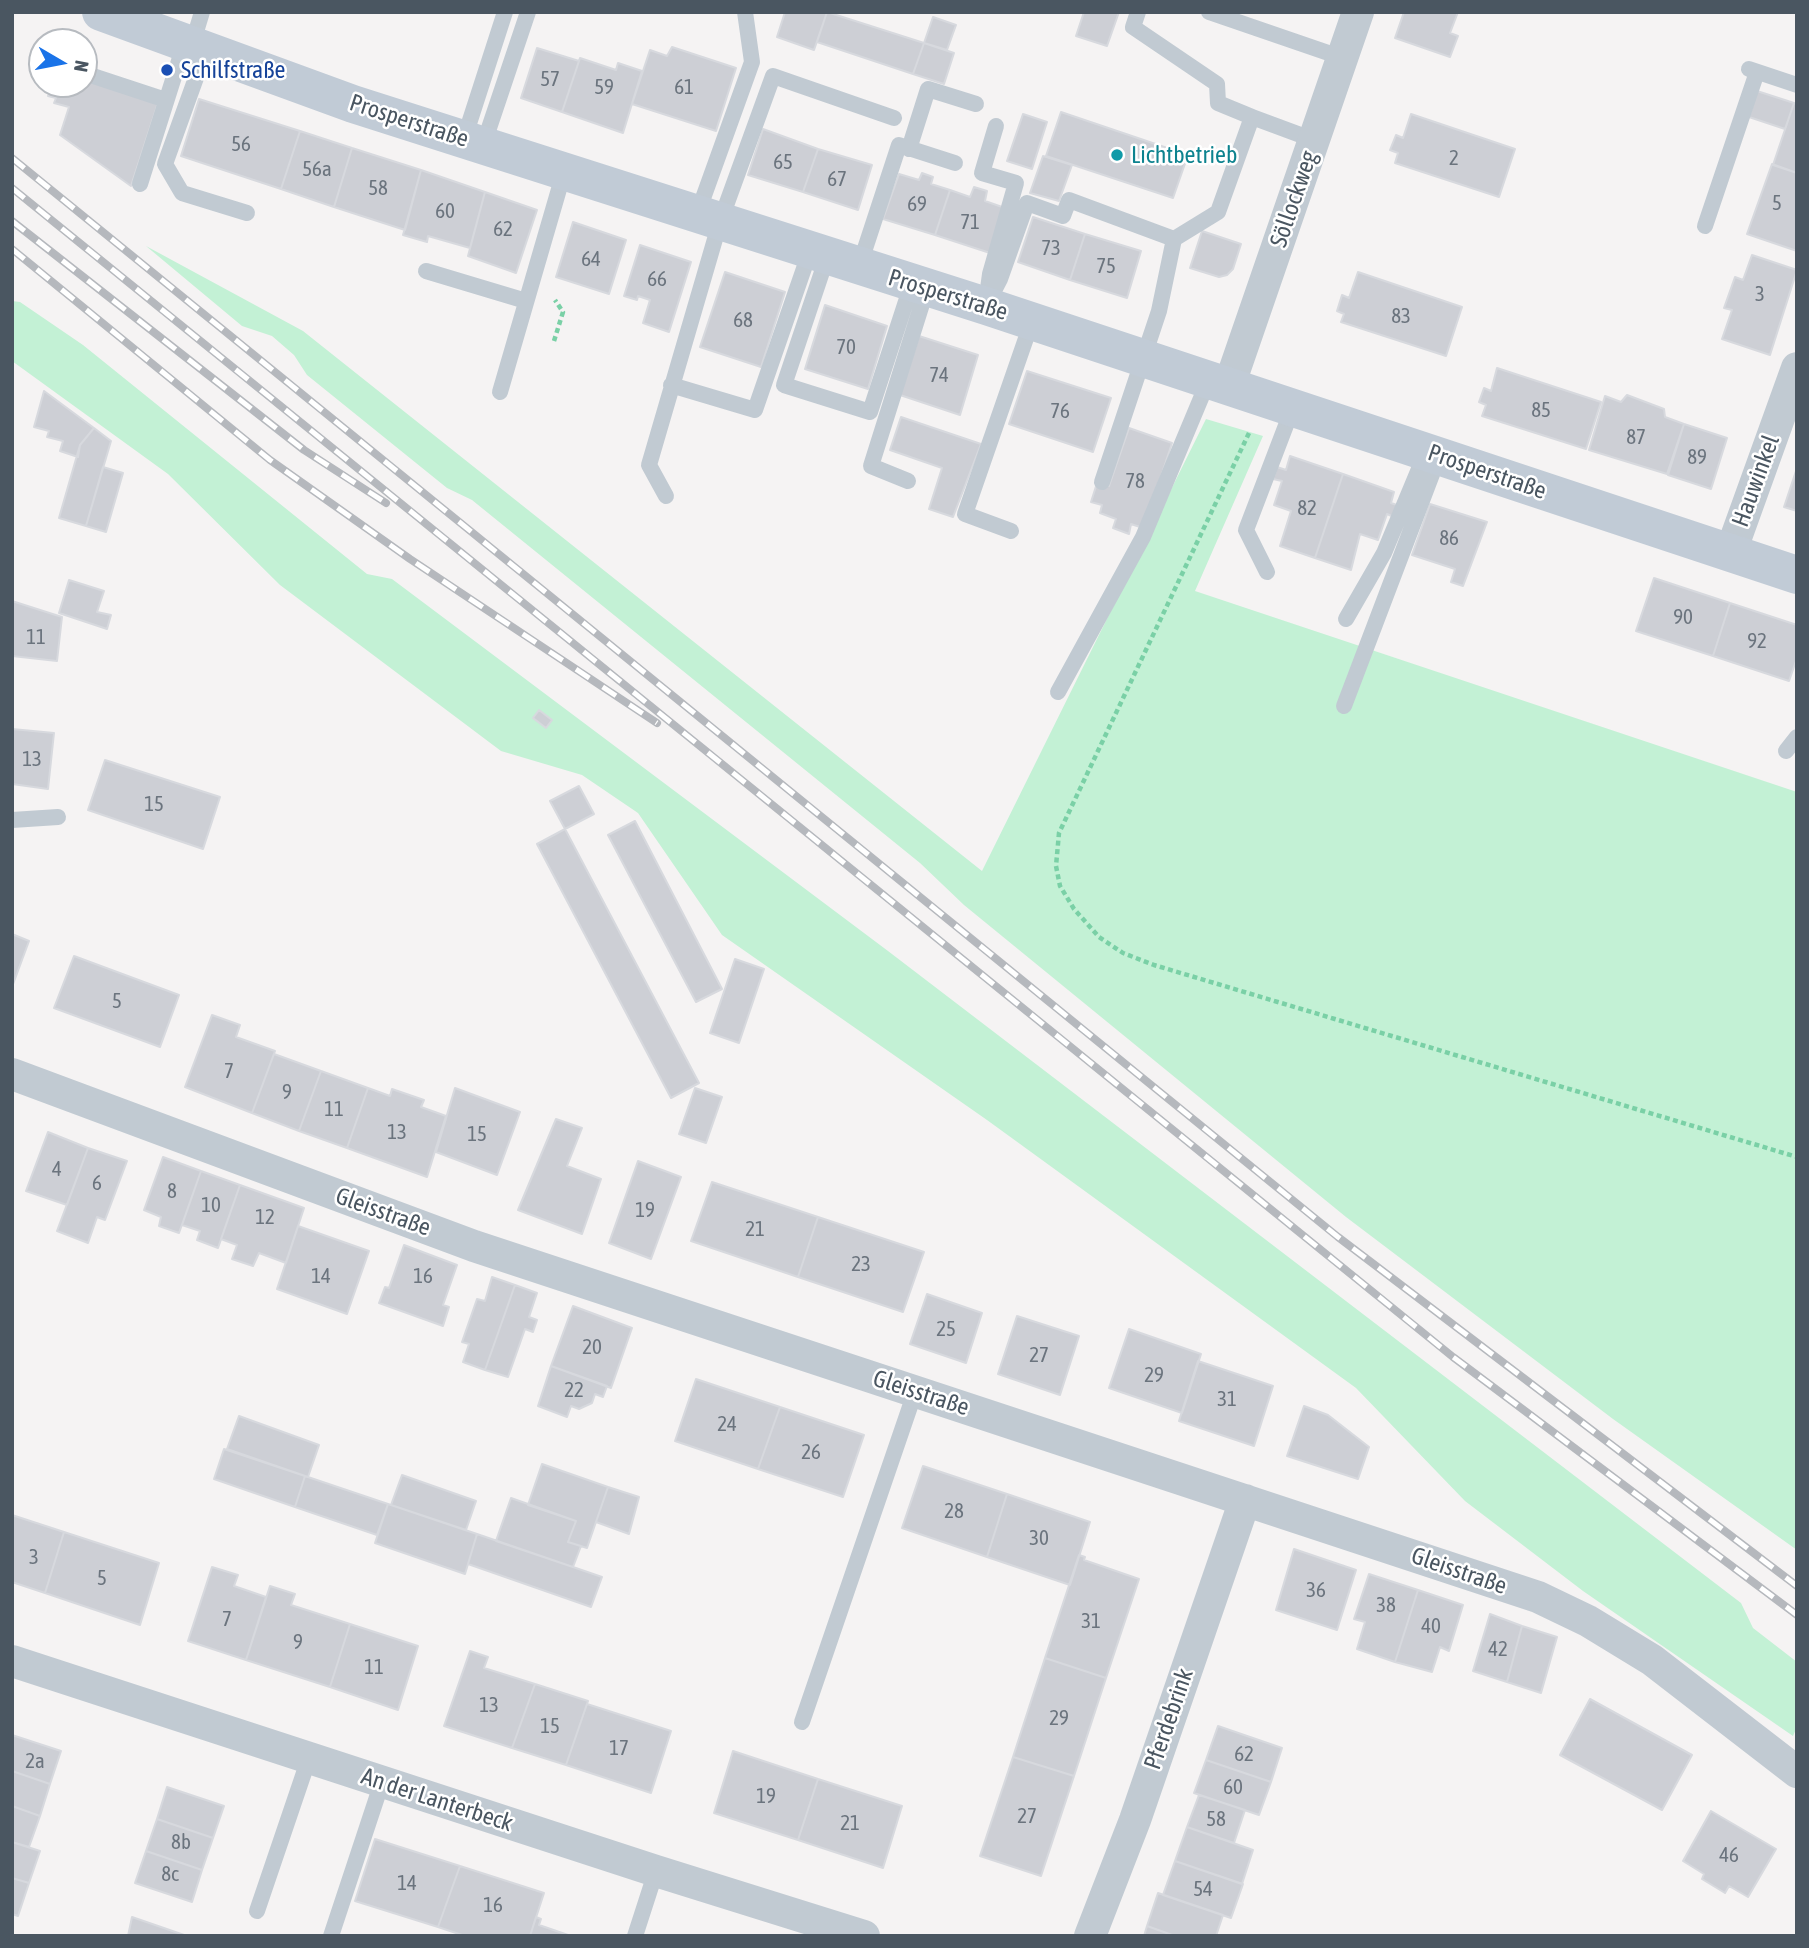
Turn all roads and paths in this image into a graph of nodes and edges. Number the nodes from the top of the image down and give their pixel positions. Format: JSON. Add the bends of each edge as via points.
{"nodes":[{"id":1,"x":101,"y":12,"type":"edge"},
{"id":2,"x":505,"y":12,"type":"edge"},
{"id":3,"x":528,"y":12,"type":"edge"},
{"id":4,"x":745,"y":12,"type":"edge"},
{"id":5,"x":1138,"y":12,"type":"edge"},
{"id":6,"x":1209,"y":12,"type":"edge"},
{"id":7,"x":1358,"y":12,"type":"edge"},
{"id":8,"x":196,"y":37,"type":"edge"},
{"id":9,"x":1343,"y":58,"type":"junction"},
{"id":10,"x":98,"y":78,"type":"edge"},
{"id":11,"x":1797,"y":85,"type":"edge"},
{"id":12,"x":166,"y":100,"type":"junction"},
{"id":13,"x":976,"y":104,"type":"dead end"},
{"id":14,"x":1252,"y":117,"type":"junction"},
{"id":15,"x":894,"y":118,"type":"dead end"},
{"id":16,"x":996,"y":126,"type":"dead end"},
{"id":17,"x":1314,"y":140,"type":"junction"},
{"id":18,"x":474,"y":142,"type":"junction"},
{"id":19,"x":909,"y":149,"type":"junction"},
{"id":20,"x":955,"y":163,"type":"dead end"},
{"id":21,"x":564,"y":172,"type":"junction"},
{"id":22,"x":140,"y":184,"type":"dead end"},
{"id":23,"x":247,"y":214,"type":"dead end"},
{"id":24,"x":708,"y":218,"type":"junction"},
{"id":25,"x":1705,"y":226,"type":"dead end"},
{"id":26,"x":1174,"y":239,"type":"junction"},
{"id":27,"x":832,"y":259,"type":"junction"},
{"id":28,"x":426,"y":271,"type":"dead end"},
{"id":29,"x":920,"y":286,"type":"junction"},
{"id":30,"x":526,"y":302,"type":"junction"},
{"id":31,"x":986,"y":306,"type":"junction"},
{"id":32,"x":1032,"y":321,"type":"junction"},
{"id":33,"x":1143,"y":357,"type":"junction"},
{"id":34,"x":1797,"y":368,"type":"edge"},
{"id":35,"x":1219,"y":382,"type":"junction"},
{"id":36,"x":671,"y":385,"type":"junction"},
{"id":37,"x":500,"y":393,"type":"dead end"},
{"id":38,"x":1279,"y":402,"type":"junction"},
{"id":39,"x":1432,"y":454,"type":"junction"},
{"id":40,"x":908,"y":481,"type":"dead end"},
{"id":41,"x":1102,"y":482,"type":"dead end"},
{"id":42,"x":666,"y":496,"type":"dead end"},
{"id":43,"x":1011,"y":531,"type":"dead end"},
{"id":44,"x":1730,"y":554,"type":"junction"},
{"id":45,"x":1267,"y":572,"type":"dead end"},
{"id":46,"x":1797,"y":575,"type":"edge"},
{"id":47,"x":1346,"y":619,"type":"dead end"},
{"id":48,"x":1058,"y":692,"type":"dead end"},
{"id":49,"x":1343,"y":706,"type":"dead end"},
{"id":50,"x":1797,"y":737,"type":"edge"},
{"id":51,"x":1786,"y":751,"type":"dead end"},
{"id":52,"x":58,"y":817,"type":"dead end"},
{"id":53,"x":12,"y":820,"type":"edge"},
{"id":54,"x":12,"y":1073,"type":"edge"},
{"id":55,"x":1797,"y":1157,"type":"edge"},
{"id":56,"x":915,"y":1392,"type":"junction"},
{"id":57,"x":1245,"y":1500,"type":"junction"},
{"id":58,"x":12,"y":1661,"type":"edge"},
{"id":59,"x":802,"y":1722,"type":"dead end"},
{"id":60,"x":309,"y":1758,"type":"junction"},
{"id":61,"x":1797,"y":1772,"type":"edge"},
{"id":62,"x":382,"y":1782,"type":"junction"},
{"id":63,"x":656,"y":1871,"type":"junction"},
{"id":64,"x":257,"y":1911,"type":"dead end"},
{"id":65,"x":331,"y":1936,"type":"edge"},
{"id":66,"x":635,"y":1936,"type":"edge"},
{"id":67,"x":864,"y":1936,"type":"edge"},
{"id":68,"x":1090,"y":1936,"type":"edge"}],
"edges":[{"from":1,"to":8,"type":"main road","name":"Prosperstraße"},
{"from":2,"to":18,"type":"lane"},
{"from":3,"to":18,"type":"lane"},
{"from":4,"to":24,"type":"lane","via":[[752,62]]},
{"from":5,"to":14,"type":"lane","via":[[1133,27],[1217,84],[1218,103]]},
{"from":6,"to":9,"type":"lane"},
{"from":7,"to":9,"type":"street","name":"Söllockweg"},
{"from":8,"to":12,"type":"lane"},
{"from":8,"to":18,"type":"main road","name":"Prosperstraße","via":[[353,104]]},
{"from":8,"to":23,"type":"lane","via":[[165,164],[183,193]]},
{"from":9,"to":17,"type":"street","name":"Söllockweg"},
{"from":10,"to":12,"type":"lane"},
{"from":11,"to":25,"type":"lane","via":[[1752,70]]},
{"from":12,"to":22,"type":"lane"},
{"from":13,"to":19,"type":"lane","via":[[928,89]]},
{"from":14,"to":17,"type":"lane"},
{"from":14,"to":26,"type":"lane","via":[[1218,212]]},
{"from":15,"to":24,"type":"lane","via":[[773,76]]},
{"from":16,"to":31,"type":"lane","via":[[982,173],[1016,183],[990,274]]},
{"from":17,"to":35,"type":"street","name":"Söllockweg"},
{"from":18,"to":21,"type":"main road","name":"Prosperstraße"},
{"from":19,"to":20,"type":"lane"},
{"from":19,"to":27,"type":"lane","via":[[899,145]]},
{"from":21,"to":24,"type":"main road","name":"Prosperstraße"},
{"from":21,"to":30,"type":"lane"},
{"from":24,"to":27,"type":"main road","name":"Prosperstraße"},
{"from":24,"to":36,"type":"lane"},
{"from":26,"to":31,"type":"lane","via":[[1069,200],[1063,216],[1027,203]]},
{"from":26,"to":33,"type":"lane"},
{"from":27,"to":29,"type":"main road","name":"Prosperstraße"},
{"from":27,"to":29,"type":"lane","via":[[784,385],[870,412]]},
{"from":27,"to":36,"type":"lane","via":[[755,410]]},
{"from":28,"to":30,"type":"lane"},
{"from":29,"to":31,"type":"main road","name":"Prosperstraße"},
{"from":29,"to":40,"type":"lane","via":[[871,467]]},
{"from":30,"to":37,"type":"lane"},
{"from":31,"to":32,"type":"main road","name":"Prosperstraße"},
{"from":32,"to":33,"type":"main road","name":"Prosperstraße"},
{"from":32,"to":43,"type":"lane","via":[[965,514]]},
{"from":33,"to":35,"type":"main road","name":"Prosperstraße"},
{"from":33,"to":41,"type":"lane"},
{"from":34,"to":44,"type":"street","name":"Hauwinkel"},
{"from":35,"to":38,"type":"main road","name":"Prosperstraße"},
{"from":35,"to":48,"type":"lane","via":[[1143,537]]},
{"from":36,"to":42,"type":"lane","via":[[649,465]]},
{"from":38,"to":39,"type":"main road","name":"Prosperstraße"},
{"from":38,"to":45,"type":"lane","via":[[1246,530]]},
{"from":38,"to":55,"type":"path","via":[[1059,833],[1056,866],[1060,886],[1074,909],[1099,937],[1154,965]]},
{"from":39,"to":44,"type":"main road","name":"Prosperstraße"},
{"from":39,"to":47,"type":"lane","via":[[1384,554]]},
{"from":39,"to":49,"type":"lane"},
{"from":44,"to":46,"type":"main road","name":"Prosperstraße"},
{"from":50,"to":51,"type":"lane"},
{"from":52,"to":53,"type":"lane"},
{"from":54,"to":56,"type":"street","name":"Gleisstraße","via":[[474,1246]]},
{"from":56,"to":57,"type":"street","name":"Gleisstraße"},
{"from":56,"to":59,"type":"lane"},
{"from":57,"to":61,"type":"street","name":"Gleisstraße","via":[[1538,1597],[1588,1621],[1652,1660]]},
{"from":57,"to":68,"type":"street","name":"Pferdebrink","via":[[1135,1820]]},
{"from":58,"to":60,"type":"street","name":"An der Lanterbeck"},
{"from":60,"to":62,"type":"street","name":"An der Lanterbeck"},
{"from":60,"to":64,"type":"lane"},
{"from":62,"to":63,"type":"street","name":"An der Lanterbeck"},
{"from":62,"to":65,"type":"lane"},
{"from":63,"to":66,"type":"lane"},
{"from":63,"to":67,"type":"street","name":"An der Lanterbeck"}]}
